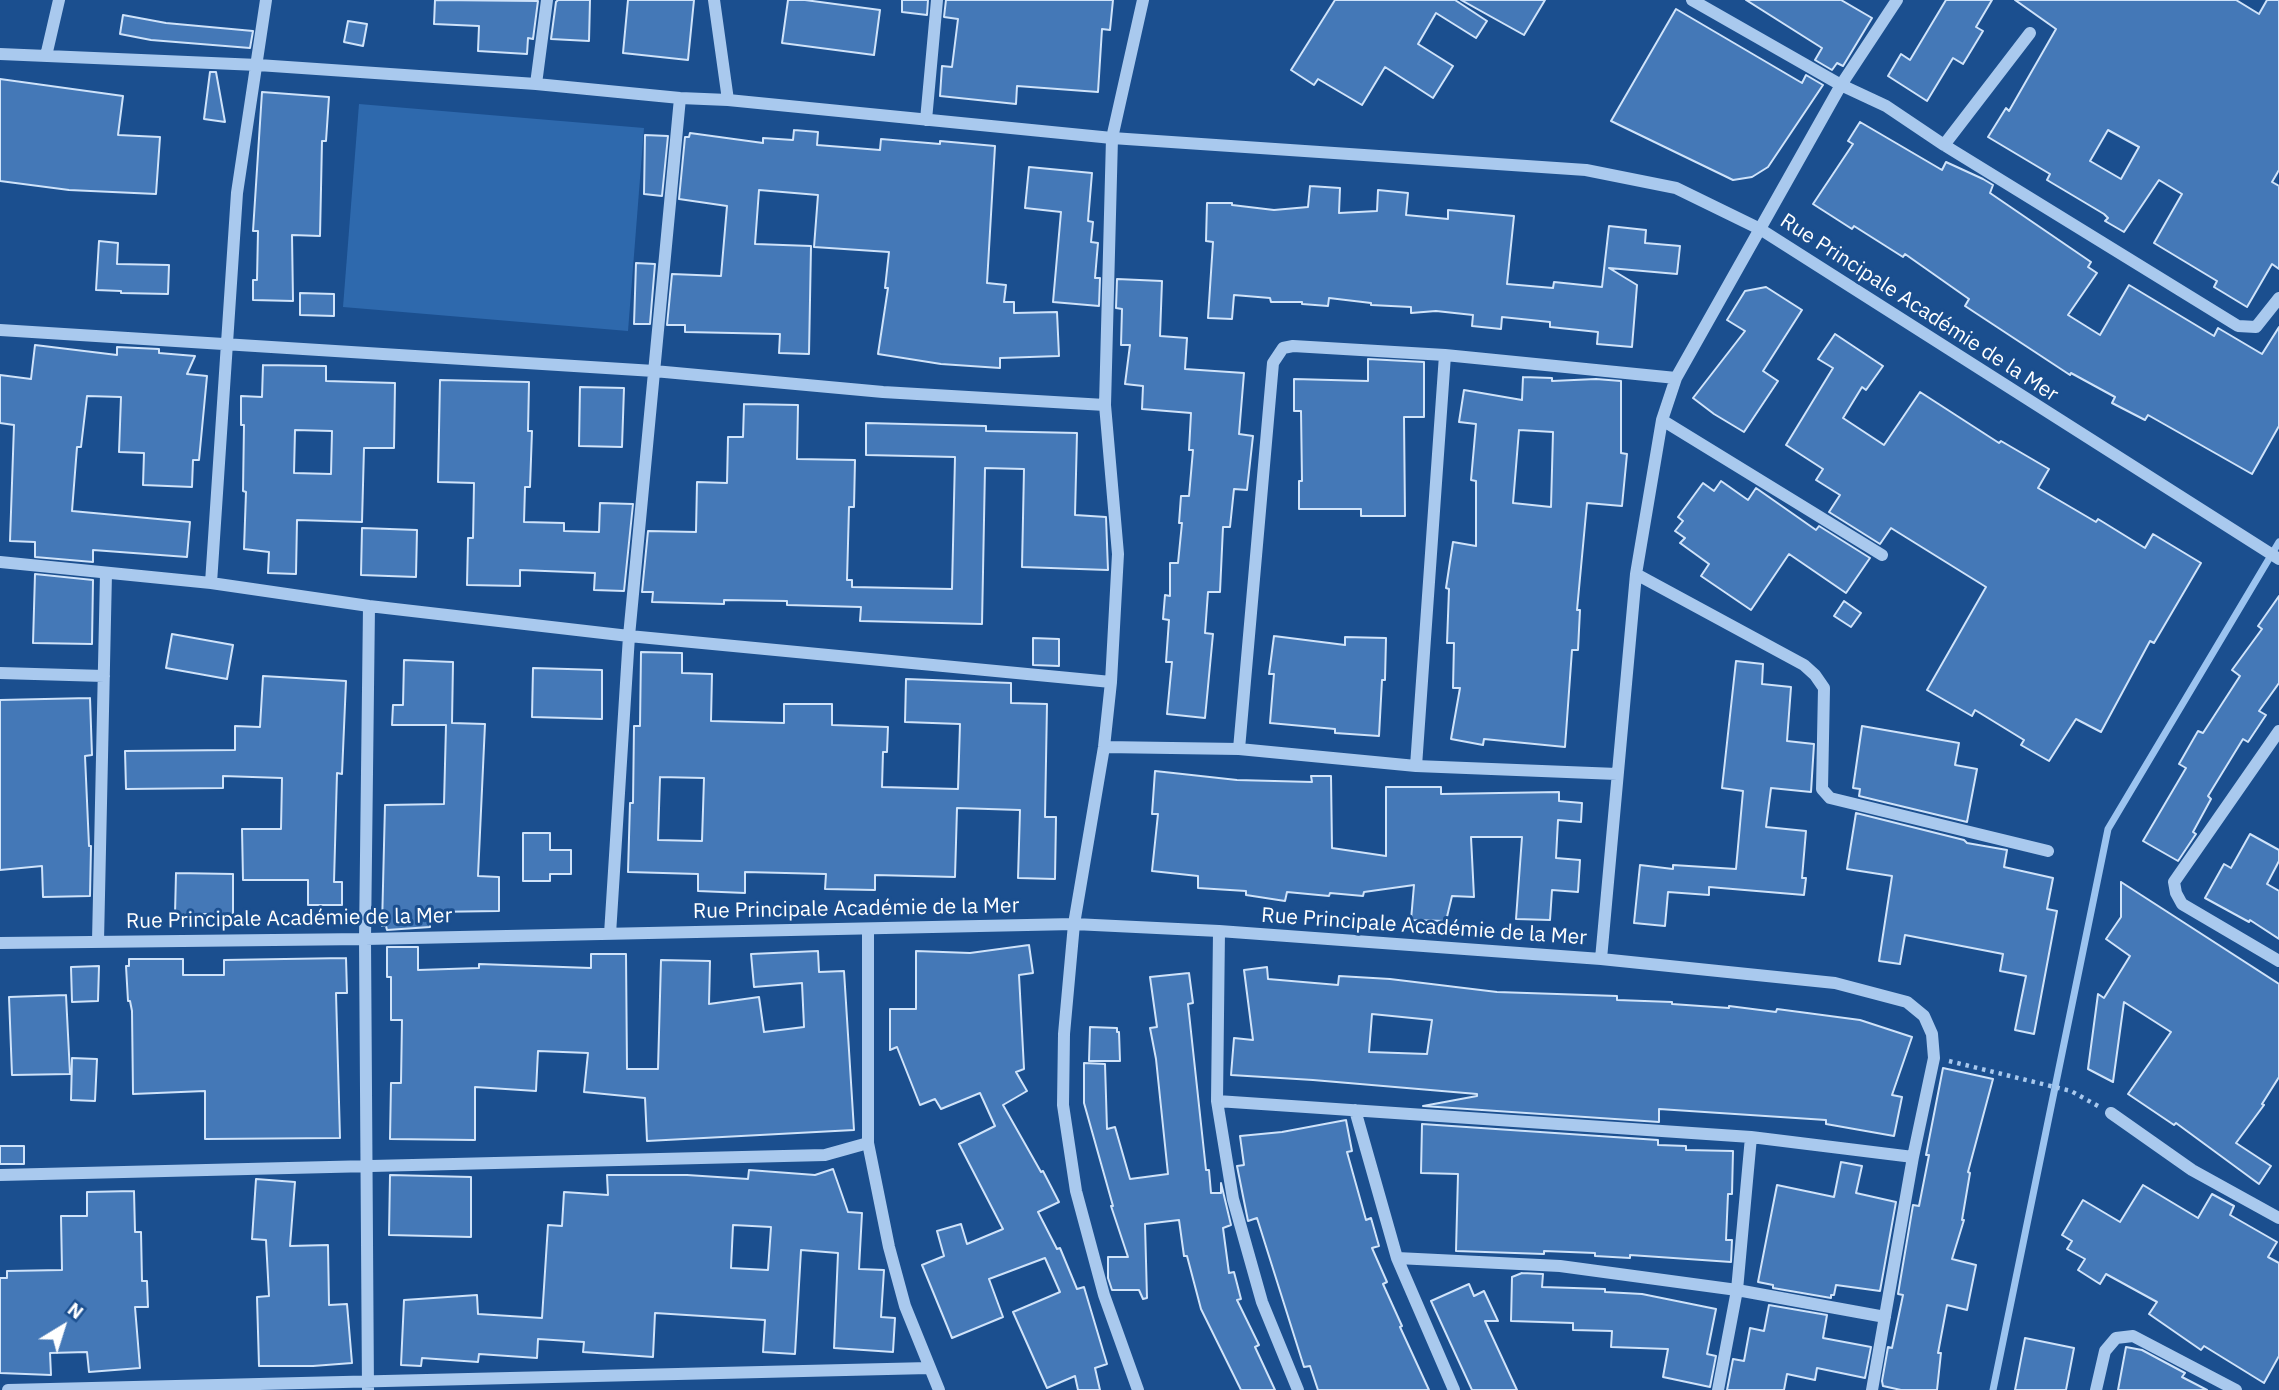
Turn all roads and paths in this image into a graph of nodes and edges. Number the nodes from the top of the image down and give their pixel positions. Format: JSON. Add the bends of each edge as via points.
{"nodes":[{"id":1,"x":59,"y":0,"type":"edge"},
{"id":2,"x":266,"y":0,"type":"edge"},
{"id":3,"x":547,"y":0,"type":"edge"},
{"id":4,"x":714,"y":0,"type":"edge"},
{"id":5,"x":937,"y":0,"type":"edge"},
{"id":6,"x":1143,"y":0,"type":"edge"},
{"id":7,"x":1692,"y":0,"type":"edge"},
{"id":8,"x":1897,"y":0,"type":"edge"},
{"id":9,"x":2030,"y":33,"type":"dead end"},
{"id":10,"x":0,"y":54,"type":"edge"},
{"id":11,"x":46,"y":56,"type":"junction"},
{"id":12,"x":258,"y":65,"type":"junction"},
{"id":13,"x":536,"y":84,"type":"junction"},
{"id":14,"x":1841,"y":85,"type":"junction"},
{"id":15,"x":680,"y":98,"type":"junction"},
{"id":16,"x":729,"y":100,"type":"junction"},
{"id":17,"x":926,"y":120,"type":"junction"},
{"id":18,"x":1112,"y":138,"type":"junction"},
{"id":19,"x":1944,"y":145,"type":"junction"},
{"id":20,"x":1760,"y":229,"type":"junction"},
{"id":21,"x":2279,"y":298,"type":"edge"},
{"id":22,"x":0,"y":330,"type":"edge"},
{"id":23,"x":227,"y":345,"type":"junction"},
{"id":24,"x":1445,"y":355,"type":"junction"},
{"id":25,"x":654,"y":371,"type":"junction"},
{"id":26,"x":1676,"y":378,"type":"junction"},
{"id":27,"x":1105,"y":405,"type":"junction"},
{"id":28,"x":1662,"y":420,"type":"junction"},
{"id":29,"x":1882,"y":555,"type":"dead end"},
{"id":30,"x":2279,"y":559,"type":"edge"},
{"id":31,"x":0,"y":562,"type":"edge"},
{"id":32,"x":106,"y":573,"type":"junction"},
{"id":33,"x":1636,"y":574,"type":"junction"},
{"id":34,"x":211,"y":583,"type":"junction"},
{"id":35,"x":369,"y":606,"type":"junction"},
{"id":36,"x":629,"y":636,"type":"junction"},
{"id":37,"x":0,"y":673,"type":"edge"},
{"id":38,"x":104,"y":676,"type":"junction"},
{"id":39,"x":1111,"y":682,"type":"junction"},
{"id":40,"x":2279,"y":731,"type":"edge"},
{"id":41,"x":1104,"y":747,"type":"junction"},
{"id":42,"x":1239,"y":749,"type":"junction"},
{"id":43,"x":1416,"y":766,"type":"junction"},
{"id":44,"x":1617,"y":775,"type":"junction"},
{"id":45,"x":2048,"y":851,"type":"dead end"},
{"id":46,"x":1074,"y":924,"type":"junction"},
{"id":47,"x":868,"y":929,"type":"junction"},
{"id":48,"x":1219,"y":931,"type":"junction"},
{"id":49,"x":610,"y":933,"type":"junction"},
{"id":50,"x":365,"y":939,"type":"junction"},
{"id":51,"x":98,"y":941,"type":"junction"},
{"id":52,"x":0,"y":943,"type":"edge"},
{"id":53,"x":1601,"y":959,"type":"junction"},
{"id":54,"x":2279,"y":961,"type":"edge"},
{"id":55,"x":1934,"y":1058,"type":"junction"},
{"id":56,"x":1217,"y":1101,"type":"junction"},
{"id":57,"x":1355,"y":1110,"type":"junction"},
{"id":58,"x":2111,"y":1113,"type":"joint"},
{"id":59,"x":1751,"y":1137,"type":"junction"},
{"id":60,"x":868,"y":1143,"type":"junction"},
{"id":61,"x":1913,"y":1157,"type":"junction"},
{"id":62,"x":366,"y":1166,"type":"junction"},
{"id":63,"x":0,"y":1175,"type":"edge"},
{"id":64,"x":2279,"y":1218,"type":"edge"},
{"id":65,"x":1397,"y":1258,"type":"junction"},
{"id":66,"x":1737,"y":1290,"type":"junction"},
{"id":67,"x":1885,"y":1317,"type":"junction"},
{"id":68,"x":929,"y":1368,"type":"junction"},
{"id":69,"x":368,"y":1386,"type":"edge"},
{"id":70,"x":8,"y":1390,"type":"edge"},
{"id":71,"x":939,"y":1390,"type":"edge"},
{"id":72,"x":1138,"y":1390,"type":"edge"},
{"id":73,"x":1298,"y":1390,"type":"edge"},
{"id":74,"x":1454,"y":1390,"type":"edge"},
{"id":75,"x":1718,"y":1390,"type":"edge"},
{"id":76,"x":1872,"y":1390,"type":"edge"},
{"id":77,"x":2096,"y":1390,"type":"edge"},
{"id":78,"x":2236,"y":1390,"type":"edge"}],
"edges":[{"from":1,"to":11,"type":"street"},
{"from":2,"to":12,"type":"street"},
{"from":3,"to":13,"type":"street"},
{"from":4,"to":16,"type":"street"},
{"from":5,"to":17,"type":"street"},
{"from":6,"to":18,"type":"street"},
{"from":7,"to":14,"type":"street"},
{"from":8,"to":14,"type":"street"},
{"from":9,"to":19,"type":"street"},
{"from":10,"to":11,"type":"street"},
{"from":11,"to":12,"type":"street"},
{"from":12,"to":13,"type":"street"},
{"from":12,"to":23,"type":"street","via":[[237,193]]},
{"from":13,"to":15,"type":"street"},
{"from":14,"to":19,"type":"street","via":[[1886,106]]},
{"from":14,"to":20,"type":"street"},
{"from":15,"to":16,"type":"street"},
{"from":15,"to":25,"type":"street"},
{"from":16,"to":17,"type":"street"},
{"from":17,"to":18,"type":"street"},
{"from":18,"to":20,"type":"street","via":[[1586,170],[1676,188]]},
{"from":18,"to":27,"type":"street"},
{"from":19,"to":21,"type":"street","via":[[2238,326],[2256,327]]},
{"from":20,"to":26,"type":"street","name":"Rue Principale Académie de la Mer"},
{"from":20,"to":30,"type":"street","name":"Rue Principale Académie de la Mer"},
{"from":22,"to":23,"type":"street"},
{"from":23,"to":25,"type":"street"},
{"from":23,"to":34,"type":"street"},
{"from":24,"to":26,"type":"street"},
{"from":24,"to":42,"type":"street","via":[[1293,346],[1283,348],[1273,363]]},
{"from":24,"to":43,"type":"street"},
{"from":25,"to":27,"type":"street","via":[[883,393]]},
{"from":25,"to":36,"type":"street"},
{"from":26,"to":28,"type":"street","name":"Rue Principale Académie de la Mer"},
{"from":27,"to":39,"type":"street","via":[[1118,554]]},
{"from":28,"to":29,"type":"street"},
{"from":28,"to":33,"type":"street","name":"Rue Principale Académie de la Mer"},
{"from":31,"to":32,"type":"street"},
{"from":32,"to":34,"type":"street"},
{"from":32,"to":38,"type":"street"},
{"from":33,"to":44,"type":"street","name":"Rue Principale Académie de la Mer"},
{"from":33,"to":45,"type":"street","via":[[1815,675],[1824,688],[1822,789],[1830,798]]},
{"from":34,"to":35,"type":"street"},
{"from":35,"to":36,"type":"street"},
{"from":35,"to":50,"type":"street"},
{"from":36,"to":39,"type":"street"},
{"from":36,"to":49,"type":"street"},
{"from":37,"to":38,"type":"street"},
{"from":38,"to":51,"type":"street"},
{"from":39,"to":41,"type":"street"},
{"from":40,"to":54,"type":"street","via":[[2174,882],[2182,904]]},
{"from":41,"to":42,"type":"street"},
{"from":41,"to":46,"type":"street"},
{"from":42,"to":43,"type":"street"},
{"from":43,"to":44,"type":"street"},
{"from":44,"to":53,"type":"street","name":"Rue Principale Académie de la Mer"},
{"from":46,"to":47,"type":"street","name":"Rue Principale Académie de la Mer"},
{"from":46,"to":48,"type":"street","name":"Rue Principale Académie de la Mer"},
{"from":46,"to":72,"type":"street","via":[[1063,1105],[1076,1191],[1104,1295]]},
{"from":47,"to":49,"type":"street","name":"Rue Principale Académie de la Mer"},
{"from":47,"to":60,"type":"street"},
{"from":48,"to":53,"type":"street","name":"Rue Principale Académie de la Mer"},
{"from":48,"to":56,"type":"street"},
{"from":49,"to":50,"type":"street","name":"Rue Principale Académie de la Mer"},
{"from":50,"to":51,"type":"street","name":"Rue Principale Académie de la Mer"},
{"from":50,"to":62,"type":"street"},
{"from":51,"to":52,"type":"street","name":"Rue Principale Académie de la Mer"},
{"from":53,"to":55,"type":"street","via":[[1835,983],[1907,1002],[1924,1016],[1932,1034]]},
{"from":55,"to":58,"type":"path","via":[[2071,1091]]},
{"from":55,"to":61,"type":"street"},
{"from":56,"to":57,"type":"street"},
{"from":56,"to":73,"type":"street","via":[[1233,1199],[1262,1302]]},
{"from":57,"to":59,"type":"street"},
{"from":57,"to":65,"type":"street"},
{"from":58,"to":64,"type":"street","via":[[2192,1170]]},
{"from":59,"to":61,"type":"street"},
{"from":59,"to":66,"type":"street"},
{"from":60,"to":62,"type":"street","via":[[825,1155]]},
{"from":60,"to":68,"type":"street","via":[[889,1248]]},
{"from":61,"to":67,"type":"street"},
{"from":62,"to":63,"type":"street"},
{"from":62,"to":69,"type":"street"},
{"from":65,"to":66,"type":"street","via":[[1560,1266]]},
{"from":65,"to":74,"type":"street"},
{"from":66,"to":67,"type":"street"},
{"from":66,"to":75,"type":"street"},
{"from":67,"to":76,"type":"street"},
{"from":68,"to":69,"type":"street"},
{"from":68,"to":71,"type":"street"},
{"from":69,"to":70,"type":"street"},
{"from":77,"to":78,"type":"street","via":[[2105,1351],[2116,1338],[2133,1336]]}]}
